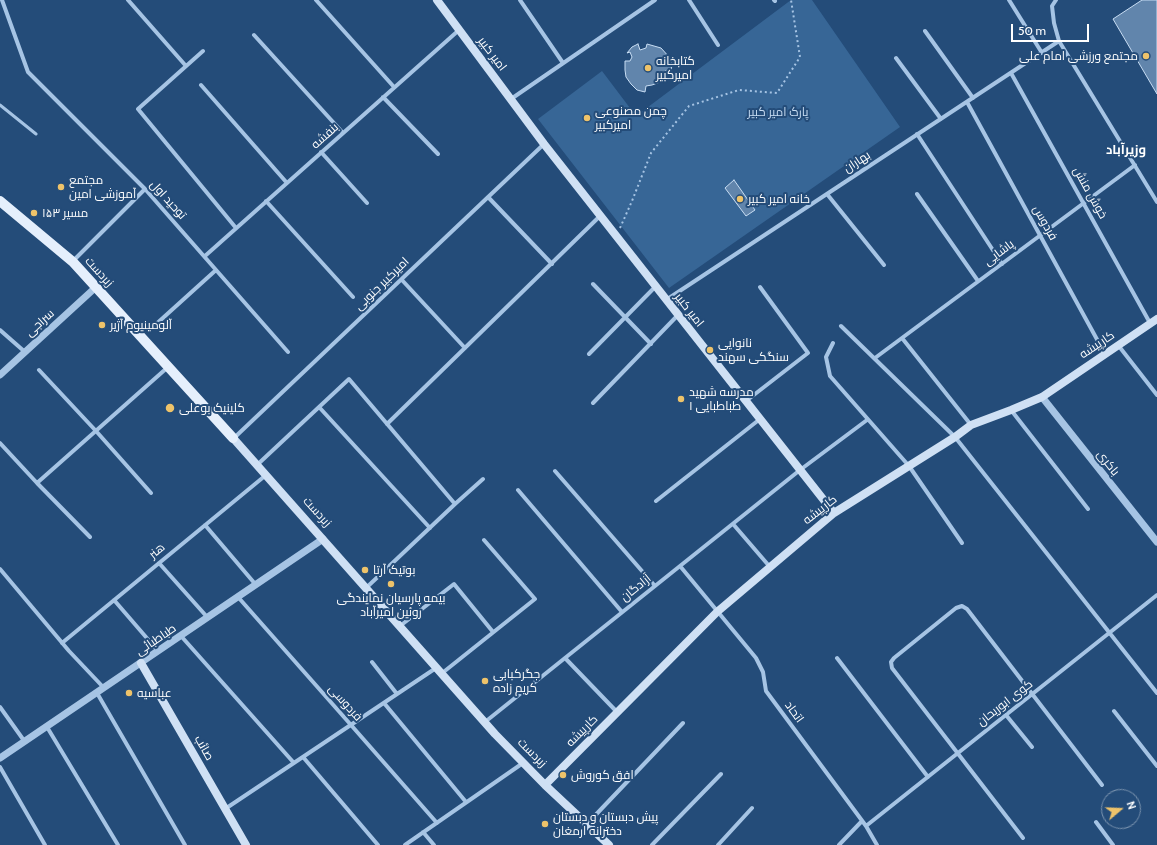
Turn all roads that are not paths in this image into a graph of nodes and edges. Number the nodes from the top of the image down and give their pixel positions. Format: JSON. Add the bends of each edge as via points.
{"nodes":[{"id":1,"x":2,"y":0,"type":"edge"},
{"id":2,"x":128,"y":0,"type":"edge"},
{"id":3,"x":316,"y":0,"type":"edge"},
{"id":4,"x":437,"y":0,"type":"edge"},
{"id":5,"x":520,"y":0,"type":"edge"},
{"id":6,"x":655,"y":0,"type":"edge"},
{"id":7,"x":689,"y":0,"type":"edge"},
{"id":8,"x":1008,"y":0,"type":"edge"},
{"id":9,"x":1056,"y":0,"type":"edge"},
{"id":10,"x":459,"y":30,"type":"junction"},
{"id":11,"x":925,"y":31,"type":"dead end"},
{"id":12,"x":254,"y":35,"type":"dead end"},
{"id":13,"x":1059,"y":41,"type":"junction"},
{"id":14,"x":718,"y":45,"type":"dead end"},
{"id":15,"x":203,"y":51,"type":"dead end"},
{"id":16,"x":1042,"y":53,"type":"junction"},
{"id":17,"x":896,"y":58,"type":"dead end"},
{"id":18,"x":563,"y":63,"type":"junction"},
{"id":19,"x":186,"y":66,"type":"junction"},
{"id":20,"x":1011,"y":73,"type":"junction"},
{"id":21,"x":201,"y":85,"type":"dead end"},
{"id":22,"x":394,"y":87,"type":"junction"},
{"id":23,"x":383,"y":97,"type":"junction"},
{"id":24,"x":973,"y":98,"type":"junction"},
{"id":25,"x":510,"y":99,"type":"junction"},
{"id":26,"x":967,"y":102,"type":"junction"},
{"id":27,"x":0,"y":105,"type":"edge"},
{"id":28,"x":941,"y":119,"type":"junction"},
{"id":29,"x":343,"y":133,"type":"junction"},
{"id":30,"x":36,"y":134,"type":"dead end"},
{"id":31,"x":918,"y":134,"type":"junction"},
{"id":32,"x":544,"y":144,"type":"junction"},
{"id":33,"x":321,"y":152,"type":"junction"},
{"id":34,"x":438,"y":154,"type":"dead end"},
{"id":35,"x":1135,"y":165,"type":"junction"},
{"id":36,"x":287,"y":183,"type":"junction"},
{"id":37,"x":145,"y":189,"type":"junction"},
{"id":38,"x":827,"y":194,"type":"junction"},
{"id":39,"x":917,"y":194,"type":"dead end"},
{"id":40,"x":488,"y":197,"type":"junction"},
{"id":41,"x":0,"y":201,"type":"edge"},
{"id":42,"x":266,"y":201,"type":"junction"},
{"id":43,"x":367,"y":202,"type":"dead end"},
{"id":44,"x":1157,"y":202,"type":"edge"},
{"id":45,"x":1084,"y":203,"type":"junction"},
{"id":46,"x":600,"y":216,"type":"junction"},
{"id":47,"x":236,"y":228,"type":"junction"},
{"id":48,"x":1040,"y":236,"type":"junction"},
{"id":49,"x":205,"y":256,"type":"junction"},
{"id":50,"x":73,"y":262,"type":"junction"},
{"id":51,"x":552,"y":264,"type":"junction"},
{"id":52,"x":1002,"y":264,"type":"junction"},
{"id":53,"x":884,"y":265,"type":"dead end"},
{"id":54,"x":216,"y":270,"type":"junction"},
{"id":55,"x":401,"y":279,"type":"junction"},
{"id":56,"x":978,"y":281,"type":"junction"},
{"id":57,"x":592,"y":284,"type":"dead end"},
{"id":58,"x":96,"y":287,"type":"junction"},
{"id":59,"x":655,"y":287,"type":"junction"},
{"id":60,"x":760,"y":287,"type":"dead end"},
{"id":61,"x":354,"y":297,"type":"dead end"},
{"id":62,"x":666,"y":300,"type":"junction"},
{"id":63,"x":678,"y":316,"type":"junction"},
{"id":64,"x":625,"y":317,"type":"junction"},
{"id":65,"x":1154,"y":321,"type":"edge"},
{"id":66,"x":154,"y":326,"type":"dead end"},
{"id":67,"x":841,"y":326,"type":"dead end"},
{"id":68,"x":0,"y":330,"type":"edge"},
{"id":69,"x":902,"y":338,"type":"junction"},
{"id":70,"x":832,"y":343,"type":"dead end"},
{"id":71,"x":651,"y":344,"type":"junction"},
{"id":72,"x":1118,"y":345,"type":"junction"},
{"id":73,"x":465,"y":348,"type":"junction"},
{"id":74,"x":25,"y":352,"type":"junction"},
{"id":75,"x":288,"y":352,"type":"dead end"},
{"id":76,"x":589,"y":354,"type":"dead end"},
{"id":77,"x":1105,"y":354,"type":"junction"},
{"id":78,"x":875,"y":358,"type":"junction"},
{"id":79,"x":168,"y":367,"type":"junction"},
{"id":80,"x":39,"y":370,"type":"dead end"},
{"id":81,"x":0,"y":375,"type":"edge"},
{"id":82,"x":1157,"y":395,"type":"edge"},
{"id":83,"x":1042,"y":397,"type":"junction"},
{"id":84,"x":746,"y":401,"type":"junction"},
{"id":85,"x":594,"y":403,"type":"dead end"},
{"id":86,"x":319,"y":407,"type":"junction"},
{"id":87,"x":1011,"y":410,"type":"junction"},
{"id":88,"x":760,"y":420,"type":"junction"},
{"id":89,"x":867,"y":420,"type":"junction"},
{"id":90,"x":387,"y":424,"type":"junction"},
{"id":91,"x":971,"y":425,"type":"junction"},
{"id":92,"x":96,"y":431,"type":"junction"},
{"id":93,"x":955,"y":437,"type":"junction"},
{"id":94,"x":233,"y":438,"type":"junction"},
{"id":95,"x":0,"y":443,"type":"edge"},
{"id":96,"x":257,"y":465,"type":"junction"},
{"id":97,"x":909,"y":466,"type":"junction"},
{"id":98,"x":555,"y":470,"type":"dead end"},
{"id":99,"x":800,"y":470,"type":"junction"},
{"id":100,"x":266,"y":475,"type":"junction"},
{"id":101,"x":483,"y":479,"type":"dead end"},
{"id":102,"x":37,"y":483,"type":"junction"},
{"id":103,"x":518,"y":490,"type":"dead end"},
{"id":104,"x":151,"y":493,"type":"dead end"},
{"id":105,"x":656,"y":501,"type":"dead end"},
{"id":106,"x":455,"y":504,"type":"junction"},
{"id":107,"x":1088,"y":508,"type":"dead end"},
{"id":108,"x":834,"y":513,"type":"junction"},
{"id":109,"x":733,"y":524,"type":"junction"},
{"id":110,"x":205,"y":525,"type":"junction"},
{"id":111,"x":430,"y":528,"type":"junction"},
{"id":112,"x":90,"y":537,"type":"dead end"},
{"id":113,"x":323,"y":539,"type":"junction"},
{"id":114,"x":484,"y":540,"type":"dead end"},
{"id":115,"x":1157,"y":542,"type":"edge"},
{"id":116,"x":962,"y":543,"type":"dead end"},
{"id":117,"x":159,"y":563,"type":"junction"},
{"id":118,"x":680,"y":566,"type":"junction"},
{"id":119,"x":770,"y":567,"type":"junction"},
{"id":120,"x":0,"y":569,"type":"edge"},
{"id":121,"x":256,"y":585,"type":"junction"},
{"id":122,"x":655,"y":586,"type":"junction"},
{"id":123,"x":366,"y":588,"type":"junction"},
{"id":124,"x":1157,"y":595,"type":"edge"},
{"id":125,"x":238,"y":597,"type":"junction"},
{"id":126,"x":114,"y":600,"type":"junction"},
{"id":127,"x":622,"y":612,"type":"junction"},
{"id":128,"x":717,"y":612,"type":"junction"},
{"id":129,"x":208,"y":618,"type":"junction"},
{"id":130,"x":400,"y":626,"type":"junction"},
{"id":131,"x":493,"y":632,"type":"junction"},
{"id":132,"x":1109,"y":633,"type":"junction"},
{"id":133,"x":181,"y":636,"type":"junction"},
{"id":134,"x":62,"y":642,"type":"junction"},
{"id":135,"x":158,"y":651,"type":"junction"},
{"id":136,"x":565,"y":658,"type":"junction"},
{"id":137,"x":837,"y":658,"type":"dead end"},
{"id":138,"x":372,"y":662,"type":"dead end"},
{"id":139,"x":141,"y":663,"type":"junction"},
{"id":140,"x":439,"y":671,"type":"junction"},
{"id":141,"x":104,"y":688,"type":"junction"},
{"id":142,"x":97,"y":693,"type":"junction"},
{"id":143,"x":397,"y":694,"type":"junction"},
{"id":144,"x":1032,"y":694,"type":"junction"},
{"id":145,"x":1157,"y":694,"type":"edge"},
{"id":146,"x":384,"y":703,"type":"junction"},
{"id":147,"x":0,"y":707,"type":"edge"},
{"id":148,"x":1114,"y":711,"type":"dead end"},
{"id":149,"x":618,"y":712,"type":"junction"},
{"id":150,"x":1006,"y":715,"type":"junction"},
{"id":151,"x":484,"y":723,"type":"junction"},
{"id":152,"x":683,"y":723,"type":"dead end"},
{"id":153,"x":351,"y":724,"type":"junction"},
{"id":154,"x":47,"y":727,"type":"junction"},
{"id":155,"x":25,"y":742,"type":"junction"},
{"id":156,"x":1032,"y":747,"type":"dead end"},
{"id":157,"x":958,"y":753,"type":"junction"},
{"id":158,"x":303,"y":757,"type":"junction"},
{"id":159,"x":0,"y":758,"type":"edge"},
{"id":160,"x":294,"y":763,"type":"junction"},
{"id":161,"x":523,"y":763,"type":"junction"},
{"id":162,"x":1157,"y":766,"type":"edge"},
{"id":163,"x":0,"y":767,"type":"edge"},
{"id":164,"x":721,"y":774,"type":"dead end"},
{"id":165,"x":928,"y":777,"type":"junction"},
{"id":166,"x":545,"y":785,"type":"junction"},
{"id":167,"x":1102,"y":785,"type":"dead end"},
{"id":168,"x":466,"y":802,"type":"junction"},
{"id":169,"x":752,"y":808,"type":"dead end"},
{"id":170,"x":225,"y":809,"type":"junction"},
{"id":171,"x":862,"y":821,"type":"junction"},
{"id":172,"x":1096,"y":822,"type":"dead end"},
{"id":173,"x":437,"y":823,"type":"junction"},
{"id":174,"x":587,"y":824,"type":"junction"},
{"id":175,"x":866,"y":826,"type":"junction"},
{"id":176,"x":423,"y":832,"type":"junction"},
{"id":177,"x":1023,"y":838,"type":"dead end"},
{"id":178,"x":722,"y":841,"type":"junction"},
{"id":179,"x":45,"y":845,"type":"edge"},
{"id":180,"x":118,"y":845,"type":"edge"},
{"id":181,"x":185,"y":845,"type":"edge"},
{"id":182,"x":246,"y":845,"type":"edge"},
{"id":183,"x":378,"y":845,"type":"edge"},
{"id":184,"x":405,"y":845,"type":"edge"},
{"id":185,"x":434,"y":845,"type":"edge"},
{"id":186,"x":609,"y":845,"type":"edge"},
{"id":187,"x":652,"y":845,"type":"edge"},
{"id":188,"x":718,"y":845,"type":"edge"},
{"id":189,"x":726,"y":845,"type":"edge"},
{"id":190,"x":839,"y":845,"type":"edge"},
{"id":191,"x":877,"y":845,"type":"edge"},
{"id":192,"x":1113,"y":845,"type":"edge"}],
"edges":[{"from":1,"to":37,"type":"street","name":"توحید اول","via":[[28,72]]},
{"from":2,"to":19,"type":"street"},
{"from":3,"to":22,"type":"street"},
{"from":4,"to":10,"type":"main road","name":"امیر کبیر"},
{"from":5,"to":18,"type":"street"},
{"from":6,"to":18,"type":"street"},
{"from":7,"to":14,"type":"street"},
{"from":8,"to":16,"type":"street"},
{"from":9,"to":13,"type":"street","via":[[1052,6]]},
{"from":10,"to":22,"type":"street","name":"بنفشه"},
{"from":10,"to":25,"type":"main road","name":"امیر کبیر"},
{"from":11,"to":24,"type":"street"},
{"from":12,"to":29,"type":"street"},
{"from":13,"to":16,"type":"street","name":"بهاران"},
{"from":13,"to":35,"type":"street"},
{"from":15,"to":19,"type":"street"},
{"from":16,"to":20,"type":"street","name":"بهاران"},
{"from":17,"to":28,"type":"street"},
{"from":18,"to":25,"type":"street"},
{"from":19,"to":47,"type":"street","via":[[138,109]]},
{"from":20,"to":24,"type":"street","name":"بهاران"},
{"from":20,"to":45,"type":"street","name":"خوش منش"},
{"from":21,"to":36,"type":"street"},
{"from":22,"to":23,"type":"street","name":"بنفشه"},
{"from":23,"to":29,"type":"street","name":"بنفشه"},
{"from":23,"to":34,"type":"street"},
{"from":24,"to":26,"type":"street","name":"بهاران"},
{"from":25,"to":32,"type":"main road","name":"امیر کبیر"},
{"from":26,"to":28,"type":"street","name":"بهاران"},
{"from":26,"to":48,"type":"street","name":"فردوس"},
{"from":27,"to":30,"type":"lane"},
{"from":28,"to":31,"type":"street","name":"بهاران"},
{"from":29,"to":33,"type":"street","name":"بنفشه"},
{"from":31,"to":38,"type":"street","name":"بهاران"},
{"from":31,"to":52,"type":"street"},
{"from":32,"to":40,"type":"street","name":"امیرکبیر جنوبی"},
{"from":32,"to":46,"type":"main road","name":"امیر کبیر"},
{"from":33,"to":36,"type":"street","name":"بنفشه"},
{"from":33,"to":43,"type":"street"},
{"from":35,"to":44,"type":"street"},
{"from":35,"to":45,"type":"street","name":"پاشایی"},
{"from":36,"to":42,"type":"street","name":"بنفشه"},
{"from":37,"to":49,"type":"street","name":"توحید اول"},
{"from":37,"to":50,"type":"street"},
{"from":38,"to":53,"type":"street"},
{"from":38,"to":62,"type":"street","name":"بهاران"},
{"from":39,"to":56,"type":"street"},
{"from":40,"to":51,"type":"street"},
{"from":40,"to":55,"type":"street","name":"امیرکبیر جنوبی"},
{"from":41,"to":50,"type":"main road","name":"زبردست"},
{"from":42,"to":47,"type":"street","name":"بنفشه"},
{"from":42,"to":61,"type":"street"},
{"from":45,"to":48,"type":"street","name":"پاشایی"},
{"from":45,"to":65,"type":"street","name":"خوش منش"},
{"from":46,"to":51,"type":"street"},
{"from":46,"to":59,"type":"main road","name":"امیر کبیر"},
{"from":47,"to":49,"type":"street","name":"بنفشه"},
{"from":48,"to":52,"type":"street","name":"پاشایی"},
{"from":48,"to":77,"type":"street","name":"فردوس"},
{"from":49,"to":54,"type":"street","name":"توحید اول"},
{"from":50,"to":58,"type":"main road","name":"زبردست"},
{"from":51,"to":73,"type":"street"},
{"from":52,"to":56,"type":"street","name":"پاشایی"},
{"from":54,"to":66,"type":"street"},
{"from":54,"to":75,"type":"street","name":"توحید اول"},
{"from":55,"to":73,"type":"street"},
{"from":55,"to":94,"type":"street","name":"امیرکبیر جنوبی"},
{"from":56,"to":69,"type":"street","name":"پاشایی"},
{"from":57,"to":64,"type":"street"},
{"from":58,"to":74,"type":"street","name":"سراجی"},
{"from":58,"to":79,"type":"main road","name":"زبردست"},
{"from":59,"to":62,"type":"main road","name":"امیر کبیر"},
{"from":59,"to":64,"type":"street"},
{"from":60,"to":84,"type":"street","via":[[808,353]]},
{"from":62,"to":63,"type":"main road","name":"امیر کبیر"},
{"from":63,"to":71,"type":"street"},
{"from":63,"to":84,"type":"main road","name":"امیر کبیر"},
{"from":64,"to":71,"type":"street"},
{"from":64,"to":76,"type":"street"},
{"from":65,"to":72,"type":"main road","name":"کارپیشه"},
{"from":67,"to":78,"type":"street"},
{"from":68,"to":74,"type":"street"},
{"from":69,"to":78,"type":"street","name":"پاشایی"},
{"from":69,"to":91,"type":"street"},
{"from":70,"to":89,"type":"street","via":[[826,357],[830,376]]},
{"from":71,"to":85,"type":"street"},
{"from":72,"to":77,"type":"main road","name":"کارپیشه"},
{"from":72,"to":82,"type":"street"},
{"from":73,"to":90,"type":"street"},
{"from":74,"to":81,"type":"street","name":"سراجی"},
{"from":77,"to":83,"type":"main road","name":"کارپیشه"},
{"from":78,"to":93,"type":"street"},
{"from":79,"to":92,"type":"street"},
{"from":79,"to":94,"type":"main road","name":"زبردست"},
{"from":80,"to":92,"type":"street"},
{"from":83,"to":87,"type":"main road","name":"کارپیشه"},
{"from":83,"to":115,"type":"street","name":"باکری"},
{"from":84,"to":88,"type":"main road","name":"امیر کبیر"},
{"from":86,"to":90,"type":"street","via":[[349,379]]},
{"from":86,"to":96,"type":"street"},
{"from":86,"to":111,"type":"street"},
{"from":87,"to":91,"type":"main road","name":"کارپیشه"},
{"from":87,"to":107,"type":"street"},
{"from":88,"to":99,"type":"main road","name":"امیر کبیر"},
{"from":88,"to":105,"type":"street"},
{"from":89,"to":97,"type":"street"},
{"from":89,"to":99,"type":"street","name":"آزادگان"},
{"from":90,"to":106,"type":"street"},
{"from":91,"to":93,"type":"main road","name":"کارپیشه"},
{"from":92,"to":102,"type":"street"},
{"from":92,"to":104,"type":"street"},
{"from":93,"to":97,"type":"main road","name":"کارپیشه"},
{"from":93,"to":132,"type":"street"},
{"from":94,"to":96,"type":"main road","name":"زبردست"},
{"from":95,"to":102,"type":"street"},
{"from":96,"to":100,"type":"main road","name":"زبردست"},
{"from":97,"to":108,"type":"main road","name":"کارپیشه"},
{"from":97,"to":116,"type":"street"},
{"from":98,"to":122,"type":"street"},
{"from":99,"to":108,"type":"main road","name":"امیر کبیر"},
{"from":99,"to":109,"type":"street","name":"آزادگان"},
{"from":100,"to":110,"type":"street","name":"هنر"},
{"from":100,"to":113,"type":"main road","name":"زبردست"},
{"from":101,"to":106,"type":"street"},
{"from":102,"to":112,"type":"street"},
{"from":103,"to":127,"type":"street"},
{"from":106,"to":111,"type":"street"},
{"from":108,"to":119,"type":"main road","name":"کارپیشه"},
{"from":109,"to":118,"type":"street","name":"آزادگان"},
{"from":109,"to":119,"type":"street"},
{"from":110,"to":117,"type":"street","name":"هنر"},
{"from":110,"to":121,"type":"street"},
{"from":111,"to":123,"type":"street"},
{"from":113,"to":121,"type":"street","name":"طباطبائی"},
{"from":113,"to":123,"type":"main road","name":"زبردست"},
{"from":114,"to":131,"type":"street","via":[[535,599]]},
{"from":117,"to":126,"type":"street","name":"هنر"},
{"from":117,"to":129,"type":"street"},
{"from":118,"to":122,"type":"street","name":"آزادگان"},
{"from":118,"to":128,"type":"street","name":"اتحاد"},
{"from":119,"to":128,"type":"main road","name":"کارپیشه"},
{"from":120,"to":134,"type":"street"},
{"from":121,"to":125,"type":"street","name":"طباطبائی"},
{"from":122,"to":127,"type":"street","name":"آزادگان"},
{"from":123,"to":130,"type":"main road","name":"زبردست"},
{"from":124,"to":132,"type":"street","name":"کوی ابوریحان"},
{"from":125,"to":129,"type":"street","name":"طباطبائی"},
{"from":125,"to":153,"type":"street","name":"فردوسی"},
{"from":126,"to":134,"type":"street","name":"هنر"},
{"from":126,"to":135,"type":"street"},
{"from":127,"to":136,"type":"street","name":"آزادگان"},
{"from":128,"to":149,"type":"main road","name":"کارپیشه"},
{"from":128,"to":171,"type":"street","name":"اتحاد","via":[[756,658],[763,672],[766,691]]},
{"from":129,"to":133,"type":"street","name":"طباطبائی"},
{"from":130,"to":131,"type":"street","via":[[454,584]]},
{"from":130,"to":140,"type":"main road","name":"زبردست"},
{"from":131,"to":140,"type":"street"},
{"from":132,"to":144,"type":"street","name":"کوی ابوریحان"},
{"from":132,"to":145,"type":"street"},
{"from":133,"to":135,"type":"street","name":"طباطبائی"},
{"from":133,"to":160,"type":"street"},
{"from":134,"to":141,"type":"street"},
{"from":135,"to":139,"type":"street","name":"طباطبائی"},
{"from":136,"to":149,"type":"street"},
{"from":136,"to":151,"type":"street","name":"آزادگان"},
{"from":137,"to":165,"type":"street"},
{"from":138,"to":143,"type":"street"},
{"from":139,"to":141,"type":"street","name":"طباطبائی"},
{"from":139,"to":170,"type":"main road","name":"صائب"},
{"from":140,"to":143,"type":"street"},
{"from":140,"to":151,"type":"main road","name":"زبردست"},
{"from":141,"to":142,"type":"street","name":"طباطبائی"},
{"from":142,"to":154,"type":"street","name":"طباطبائی"},
{"from":142,"to":181,"type":"street"},
{"from":143,"to":146,"type":"street"},
{"from":144,"to":150,"type":"street","name":"کوی ابوریحان"},
{"from":144,"to":157,"type":"street","via":[[967,609],[962,606],[956,608],[891,662],[892,668]]},
{"from":144,"to":167,"type":"street"},
{"from":146,"to":153,"type":"street"},
{"from":146,"to":168,"type":"street"},
{"from":147,"to":155,"type":"street"},
{"from":148,"to":162,"type":"street"},
{"from":149,"to":166,"type":"main road","name":"کارپیشه"},
{"from":150,"to":156,"type":"street"},
{"from":150,"to":157,"type":"street","name":"کوی ابوریحان"},
{"from":151,"to":161,"type":"main road","name":"زبردست"},
{"from":152,"to":174,"type":"street"},
{"from":153,"to":158,"type":"street"},
{"from":153,"to":173,"type":"street","name":"فردوسی"},
{"from":154,"to":155,"type":"street","name":"طباطبائی"},
{"from":154,"to":180,"type":"street"},
{"from":155,"to":159,"type":"street","name":"طباطبائی"},
{"from":157,"to":165,"type":"street","name":"کوی ابوریحان"},
{"from":157,"to":177,"type":"street"},
{"from":158,"to":160,"type":"street"},
{"from":158,"to":183,"type":"street"},
{"from":160,"to":170,"type":"street"},
{"from":161,"to":166,"type":"main road","name":"زبردست"},
{"from":161,"to":168,"type":"street"},
{"from":163,"to":179,"type":"street"},
{"from":164,"to":187,"type":"street"},
{"from":165,"to":175,"type":"street","name":"کوی ابوریحان"},
{"from":166,"to":174,"type":"main road","name":"زبردست"},
{"from":168,"to":173,"type":"street"},
{"from":169,"to":178,"type":"street"},
{"from":170,"to":182,"type":"main road","name":"صائب"},
{"from":171,"to":175,"type":"street","name":"اتحاد"},
{"from":171,"to":190,"type":"street"},
{"from":172,"to":192,"type":"street"},
{"from":173,"to":176,"type":"street"},
{"from":174,"to":186,"type":"main road","name":"زبردست"},
{"from":175,"to":191,"type":"street","name":"اتحاد"},
{"from":176,"to":184,"type":"street"},
{"from":176,"to":185,"type":"street"},
{"from":178,"to":188,"type":"street"},
{"from":178,"to":189,"type":"street"}]}
